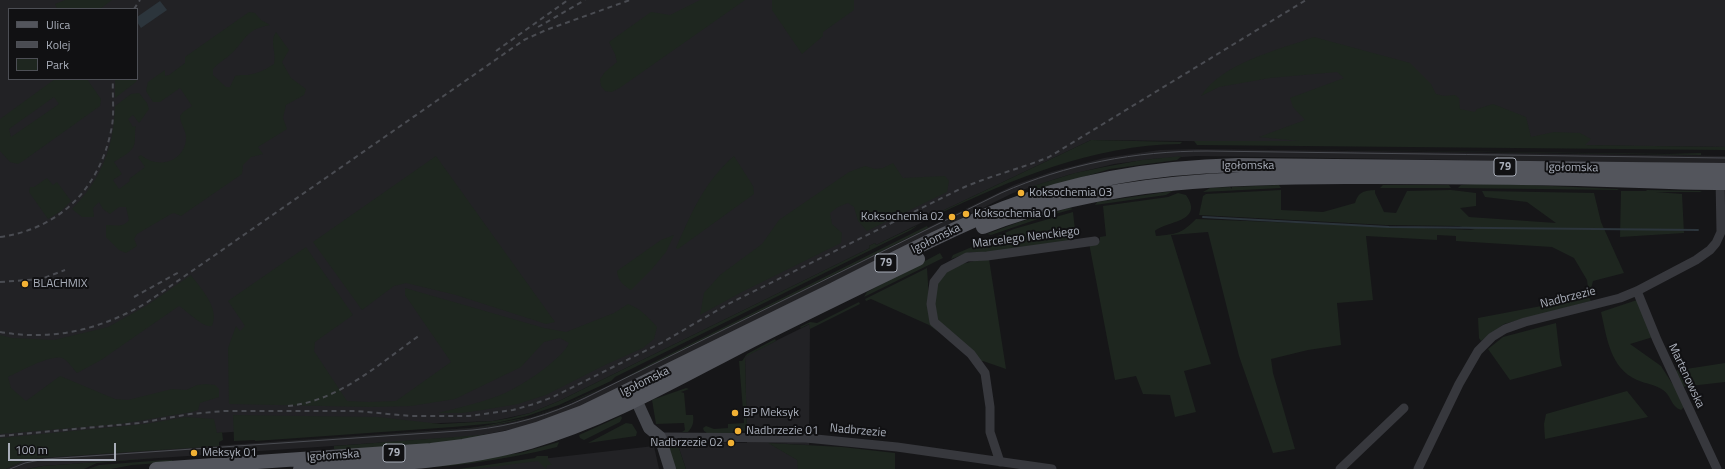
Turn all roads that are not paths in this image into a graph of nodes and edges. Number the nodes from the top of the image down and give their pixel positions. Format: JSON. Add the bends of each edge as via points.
{"nodes":[{"id":1,"x":1722,"y":176,"type":"edge"},
{"id":2,"x":1094,"y":241,"type":"dead end"},
{"id":3,"x":1638,"y":292,"type":"junction"},
{"id":4,"x":633,"y":394,"type":"junction"},
{"id":5,"x":1404,"y":408,"type":"dead end"},
{"id":6,"x":660,"y":437,"type":"junction"},
{"id":7,"x":1000,"y":462,"type":"junction"},
{"id":8,"x":156,"y":469,"type":"edge"},
{"id":9,"x":300,"y":469,"type":"edge"},
{"id":10,"x":670,"y":469,"type":"edge"},
{"id":11,"x":1052,"y":469,"type":"edge"},
{"id":12,"x":1340,"y":469,"type":"edge"},
{"id":13,"x":1418,"y":469,"type":"edge"},
{"id":14,"x":1717,"y":469,"type":"edge"}],
"edges":[{"from":1,"to":3,"type":"street","name":"Nadbrzezie","via":[[1720,236],[1714,247]]},
{"from":1,"to":4,"type":"main road","name":"Igołomska","number":"79","via":[[1217,166],[1163,170],[1105,179],[1036,197],[973,222]]},
{"from":2,"to":7,"type":"street","name":"Marcelego Nenckiego","via":[[967,257],[944,269],[934,282],[931,304],[934,322],[970,354],[985,373],[990,408],[990,432]]},
{"from":3,"to":13,"type":"street","name":"Nadbrzezie","via":[[1525,322],[1492,337],[1478,351],[1459,384]]},
{"from":3,"to":14,"type":"street","name":"Martenowska","via":[[1657,340]]},
{"from":4,"to":6,"type":"street","via":[[649,428]]},
{"from":4,"to":8,"type":"main road","name":"Igołomska","number":"79","via":[[556,422],[479,444],[423,451]]},
{"from":4,"to":9,"type":"main road","name":"Igołomska","number":"79","via":[[569,429],[496,450],[422,461]]},
{"from":5,"to":12,"type":"street"},
{"from":6,"to":7,"type":"street","name":"Nadbrzezie","via":[[806,438],[897,447]]},
{"from":6,"to":10,"type":"street"},
{"from":7,"to":11,"type":"street","name":"Nadbrzezie"}]}
